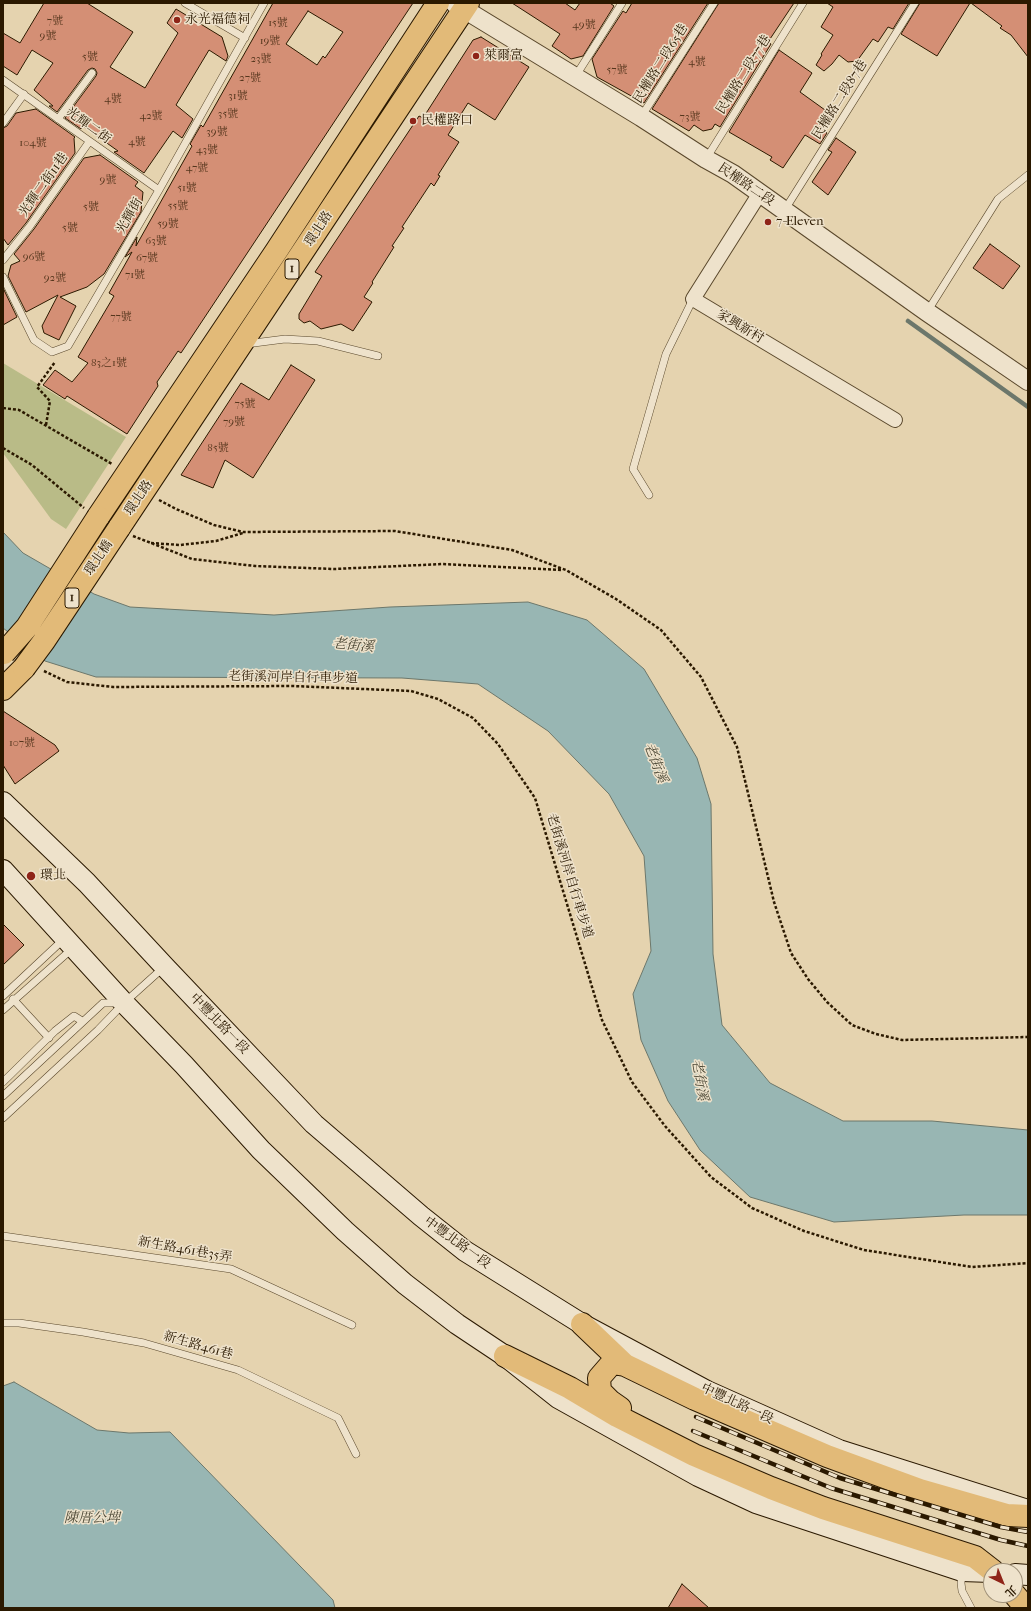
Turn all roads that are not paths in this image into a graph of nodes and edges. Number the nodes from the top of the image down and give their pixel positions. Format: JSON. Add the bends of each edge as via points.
{"nodes":[{"id":1,"x":185,"y":3,"type":"edge"},
{"id":2,"x":264,"y":3,"type":"edge"},
{"id":3,"x":438,"y":3,"type":"edge"},
{"id":4,"x":622,"y":3,"type":"edge"},
{"id":5,"x":714,"y":3,"type":"edge"},
{"id":6,"x":803,"y":3,"type":"edge"},
{"id":7,"x":915,"y":3,"type":"edge"},
{"id":8,"x":462,"y":5,"type":"edge"},
{"id":9,"x":245,"y":38,"type":"junction"},
{"id":10,"x":92,"y":73,"type":"dead end"},
{"id":11,"x":575,"y":77,"type":"junction"},
{"id":12,"x":3,"y":80,"type":"edge"},
{"id":13,"x":24,"y":94,"type":"junction"},
{"id":14,"x":642,"y":117,"type":"junction"},
{"id":15,"x":58,"y":120,"type":"junction"},
{"id":16,"x":3,"y":122,"type":"edge"},
{"id":17,"x":89,"y":142,"type":"junction"},
{"id":18,"x":706,"y":159,"type":"junction"},
{"id":19,"x":1028,"y":175,"type":"edge"},
{"id":20,"x":159,"y":190,"type":"junction"},
{"id":21,"x":760,"y":193,"type":"junction"},
{"id":22,"x":784,"y":211,"type":"junction"},
{"id":23,"x":3,"y":260,"type":"edge"},
{"id":24,"x":3,"y":277,"type":"edge"},
{"id":25,"x":693,"y":299,"type":"junction"},
{"id":26,"x":927,"y":312,"type":"junction"},
{"id":27,"x":242,"y":345,"type":"junction"},
{"id":28,"x":378,"y":356,"type":"dead end"},
{"id":29,"x":1028,"y":380,"type":"edge"},
{"id":30,"x":895,"y":420,"type":"dead end"},
{"id":31,"x":649,"y":495,"type":"dead end"},
{"id":32,"x":92,"y":513,"type":"joint"},
{"id":33,"x":124,"y":531,"type":"joint"},
{"id":34,"x":3,"y":654,"type":"edge"},
{"id":35,"x":3,"y":689,"type":"edge"},
{"id":36,"x":3,"y":802,"type":"edge"},
{"id":37,"x":3,"y":870,"type":"edge"},
{"id":38,"x":69,"y":943,"type":"junction"},
{"id":39,"x":164,"y":967,"type":"junction"},
{"id":40,"x":3,"y":996,"type":"edge"},
{"id":41,"x":13,"y":999,"type":"junction"},
{"id":42,"x":124,"y":1003,"type":"junction"},
{"id":43,"x":3,"y":1010,"type":"edge"},
{"id":44,"x":82,"y":1021,"type":"junction"},
{"id":45,"x":49,"y":1038,"type":"junction"},
{"id":46,"x":3,"y":1082,"type":"edge"},
{"id":47,"x":3,"y":1096,"type":"edge"},
{"id":48,"x":3,"y":1118,"type":"edge"},
{"id":49,"x":3,"y":1236,"type":"edge"},
{"id":50,"x":3,"y":1323,"type":"edge"},
{"id":51,"x":582,"y":1324,"type":"junction"},
{"id":52,"x":352,"y":1325,"type":"dead end"},
{"id":53,"x":505,"y":1356,"type":"junction"},
{"id":54,"x":625,"y":1365,"type":"junction"},
{"id":55,"x":356,"y":1454,"type":"dead end"},
{"id":56,"x":694,"y":1455,"type":"junction"},
{"id":57,"x":1028,"y":1510,"type":"edge"},
{"id":58,"x":1028,"y":1516,"type":"edge"},
{"id":59,"x":983,"y":1564,"type":"edge"},
{"id":60,"x":962,"y":1571,"type":"junction"},
{"id":61,"x":983,"y":1571,"type":"edge"},
{"id":62,"x":971,"y":1608,"type":"edge"}],
"edges":[{"from":1,"to":9,"type":"lane"},
{"from":2,"to":9,"type":"lane","name":"光輝街"},
{"from":3,"to":32,"type":"main road","name":"環北路","number":"1","via":[[128,473]]},
{"from":4,"to":11,"type":"lane"},
{"from":5,"to":14,"type":"lane","name":"民權路二段65巷"},
{"from":6,"to":18,"type":"lane","name":"民權路二段77巷"},
{"from":7,"to":22,"type":"lane","name":"民權路二段87巷"},
{"from":8,"to":11,"type":"street","name":"民權路二段"},
{"from":8,"to":27,"type":"main road","name":"環北路","number":"1"},
{"from":9,"to":20,"type":"lane","name":"光輝街"},
{"from":10,"to":15,"type":"lane"},
{"from":11,"to":14,"type":"street","name":"民權路二段"},
{"from":12,"to":13,"type":"lane","name":"光輝二街"},
{"from":13,"to":15,"type":"lane","name":"光輝二街"},
{"from":13,"to":16,"type":"lane"},
{"from":14,"to":18,"type":"street","name":"民權路二段"},
{"from":15,"to":17,"type":"lane","name":"光輝二街"},
{"from":17,"to":20,"type":"lane","name":"光輝二街"},
{"from":17,"to":23,"type":"lane","name":"光輝二街11巷"},
{"from":18,"to":21,"type":"street","name":"民權路二段"},
{"from":19,"to":26,"type":"lane","via":[[998,199]]},
{"from":20,"to":24,"type":"lane","name":"光輝街","via":[[68,346],[52,352],[34,340]]},
{"from":21,"to":22,"type":"street","name":"民權路二段"},
{"from":21,"to":25,"type":"street"},
{"from":22,"to":26,"type":"street","name":"民權路二段"},
{"from":25,"to":30,"type":"street","name":"家興新村"},
{"from":25,"to":31,"type":"lane","via":[[666,354],[633,469]]},
{"from":26,"to":29,"type":"street","name":"民權路二段"},
{"from":27,"to":28,"type":"lane","via":[[285,339],[318,341]]},
{"from":27,"to":33,"type":"main road","name":"環北路","number":"1","via":[[143,491]]},
{"from":32,"to":34,"type":"main road","name":"環北橋","number":"1","bridge":true,"via":[[27,627]]},
{"from":33,"to":35,"type":"main road","name":"環北橋","number":"1","bridge":true,"via":[[44,641],[33,669]]},
{"from":36,"to":39,"type":"main road","name":"中豐北路一段","via":[[87,883]]},
{"from":37,"to":38,"type":"main road"},
{"from":38,"to":40,"type":"lane"},
{"from":38,"to":41,"type":"lane"},
{"from":38,"to":42,"type":"main road"},
{"from":39,"to":42,"type":"lane"},
{"from":39,"to":51,"type":"main road","name":"中豐北路一段","via":[[314,1124],[368,1171],[465,1252]]},
{"from":41,"to":43,"type":"lane"},
{"from":41,"to":45,"type":"lane"},
{"from":42,"to":44,"type":"lane","via":[[103,1003]]},
{"from":42,"to":48,"type":"lane"},
{"from":42,"to":53,"type":"main road","via":[[262,1150],[345,1231],[457,1324]]},
{"from":44,"to":45,"type":"lane","via":[[74,1016]]},
{"from":44,"to":47,"type":"lane"},
{"from":45,"to":46,"type":"lane"},
{"from":49,"to":52,"type":"lane","name":"新生路461巷35弄","via":[[231,1268]]},
{"from":50,"to":55,"type":"lane","name":"新生路461巷","via":[[84,1332],[144,1343],[238,1370],[338,1418]]},
{"from":51,"to":54,"type":"main road"},
{"from":51,"to":57,"type":"main road","name":"中豐北路一段","via":[[707,1391],[839,1450]]},
{"from":53,"to":56,"type":"main road"},
{"from":53,"to":60,"type":"main road","via":[[558,1398],[698,1476],[756,1503]]},
{"from":54,"to":56,"type":"main road","via":[[612,1363],[606,1369],[599,1378],[600,1391],[610,1401]]},
{"from":54,"to":58,"type":"main road","via":[[695,1399],[827,1456],[920,1490],[1007,1514]]},
{"from":56,"to":59,"type":"main road","via":[[823,1508],[975,1557]]},
{"from":60,"to":61,"type":"main road"},
{"from":60,"to":62,"type":"lane","via":[[962,1592]]}]}
